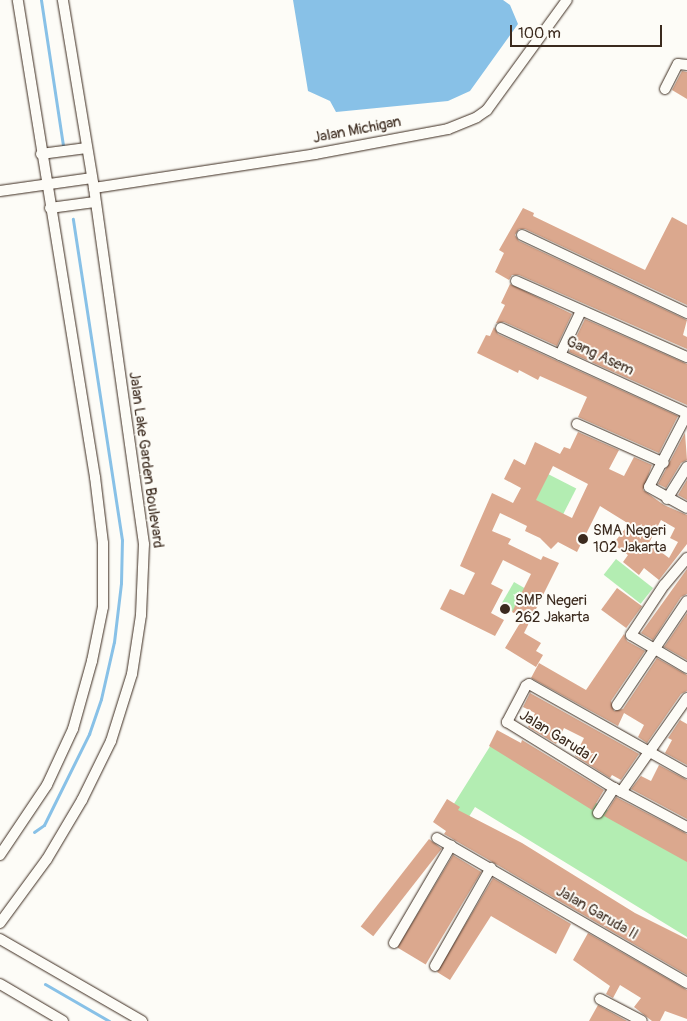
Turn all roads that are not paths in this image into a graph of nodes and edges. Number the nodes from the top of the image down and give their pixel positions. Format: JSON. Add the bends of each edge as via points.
{"nodes":[{"id":1,"x":18,"y":0,"type":"edge"},
{"id":2,"x":63,"y":0,"type":"edge"},
{"id":3,"x":567,"y":0,"type":"edge"},
{"id":4,"x":687,"y":65,"type":"edge"},
{"id":5,"x":665,"y":90,"type":"dead end"},
{"id":6,"x":87,"y":148,"type":"junction"},
{"id":7,"x":41,"y":154,"type":"junction"},
{"id":8,"x":45,"y":183,"type":"junction"},
{"id":9,"x":93,"y":183,"type":"junction"},
{"id":10,"x":0,"y":191,"type":"edge"},
{"id":11,"x":94,"y":202,"type":"junction"},
{"id":12,"x":50,"y":208,"type":"junction"},
{"id":13,"x":522,"y":235,"type":"dead end"},
{"id":14,"x":516,"y":281,"type":"dead end"},
{"id":15,"x":581,"y":310,"type":"junction"},
{"id":16,"x":687,"y":313,"type":"edge"},
{"id":17,"x":501,"y":328,"type":"dead end"},
{"id":18,"x":560,"y":355,"type":"junction"},
{"id":19,"x":687,"y":357,"type":"edge"},
{"id":20,"x":687,"y":413,"type":"edge"},
{"id":21,"x":577,"y":424,"type":"dead end"},
{"id":22,"x":683,"y":431,"type":"edge"},
{"id":23,"x":664,"y":463,"type":"junction"},
{"id":24,"x":687,"y":467,"type":"edge"},
{"id":25,"x":667,"y":499,"type":"junction"},
{"id":26,"x":687,"y":508,"type":"edge"},
{"id":27,"x":687,"y":558,"type":"edge"},
{"id":28,"x":687,"y":601,"type":"edge"},
{"id":29,"x":656,"y":649,"type":"junction"},
{"id":30,"x":687,"y":668,"type":"edge"},
{"id":31,"x":687,"y":698,"type":"edge"},
{"id":32,"x":617,"y":705,"type":"dead end"},
{"id":33,"x":651,"y":752,"type":"junction"},
{"id":34,"x":687,"y":773,"type":"edge"},
{"id":35,"x":618,"y":790,"type":"junction"},
{"id":36,"x":598,"y":814,"type":"dead end"},
{"id":37,"x":687,"y":827,"type":"edge"},
{"id":38,"x":437,"y":838,"type":"dead end"},
{"id":39,"x":451,"y":846,"type":"junction"},
{"id":40,"x":0,"y":855,"type":"edge"},
{"id":41,"x":491,"y":868,"type":"junction"},
{"id":42,"x":0,"y":923,"type":"edge"},
{"id":43,"x":0,"y":939,"type":"edge"},
{"id":44,"x":394,"y":943,"type":"dead end"},
{"id":45,"x":434,"y":966,"type":"dead end"},
{"id":46,"x":687,"y":983,"type":"edge"},
{"id":47,"x":0,"y":984,"type":"edge"},
{"id":48,"x":600,"y":998,"type":"dead end"},
{"id":49,"x":63,"y":1021,"type":"edge"},
{"id":50,"x":142,"y":1021,"type":"edge"},
{"id":51,"x":642,"y":1021,"type":"edge"}],
"edges":[{"from":1,"to":7,"type":"street"},
{"from":2,"to":6,"type":"street","name":"Jalan Lake Garden Boulevard"},
{"from":3,"to":9,"type":"street","name":"Jalan Michigan","via":[[487,110],[448,129],[315,154]]},
{"from":4,"to":5,"type":"street","via":[[678,64]]},
{"from":6,"to":7,"type":"street"},
{"from":6,"to":9,"type":"street","name":"Jalan Lake Garden Boulevard"},
{"from":7,"to":8,"type":"street"},
{"from":8,"to":9,"type":"street","name":"Jalan Michigan"},
{"from":8,"to":10,"type":"street","name":"Jalan Michigan"},
{"from":8,"to":12,"type":"street"},
{"from":9,"to":11,"type":"street","name":"Jalan Lake Garden Boulevard"},
{"from":11,"to":12,"type":"street"},
{"from":11,"to":42,"type":"street","name":"Jalan Lake Garden Boulevard","via":[[144,544],[141,615],[132,674],[111,741],[72,817]]},
{"from":12,"to":40,"type":"street","via":[[95,476],[103,543],[103,607],[73,729],[47,785]]},
{"from":13,"to":16,"type":"street"},
{"from":14,"to":15,"type":"street"},
{"from":15,"to":18,"type":"street"},
{"from":15,"to":19,"type":"street"},
{"from":17,"to":18,"type":"street","name":"Gang Asem"},
{"from":18,"to":20,"type":"street","name":"Gang Asem"},
{"from":20,"to":22,"type":"street","name":"Gang Asem"},
{"from":21,"to":23,"type":"street"},
{"from":22,"to":23,"type":"street","name":"Gang Asem"},
{"from":23,"to":25,"type":"street","name":"Gang Asem","via":[[649,487]]},
{"from":24,"to":25,"type":"street"},
{"from":25,"to":26,"type":"street"},
{"from":27,"to":29,"type":"street","via":[[631,634]]},
{"from":28,"to":29,"type":"street"},
{"from":29,"to":30,"type":"street"},
{"from":29,"to":32,"type":"street"},
{"from":31,"to":33,"type":"street"},
{"from":33,"to":34,"type":"street","name":"Jalan Garuda I"},
{"from":33,"to":35,"type":"street"},
{"from":33,"to":35,"type":"street","name":"Jalan Garuda I","via":[[532,686],[526,686],[507,724]]},
{"from":35,"to":36,"type":"street"},
{"from":35,"to":37,"type":"street","name":"Jalan Garuda I"},
{"from":38,"to":39,"type":"street","name":"Jalan Garuda II"},
{"from":39,"to":41,"type":"street","name":"Jalan Garuda II"},
{"from":39,"to":44,"type":"street"},
{"from":41,"to":45,"type":"street"},
{"from":41,"to":46,"type":"street","name":"Jalan Garuda II"},
{"from":43,"to":50,"type":"street"},
{"from":47,"to":49,"type":"street"},
{"from":48,"to":51,"type":"street"}]}
